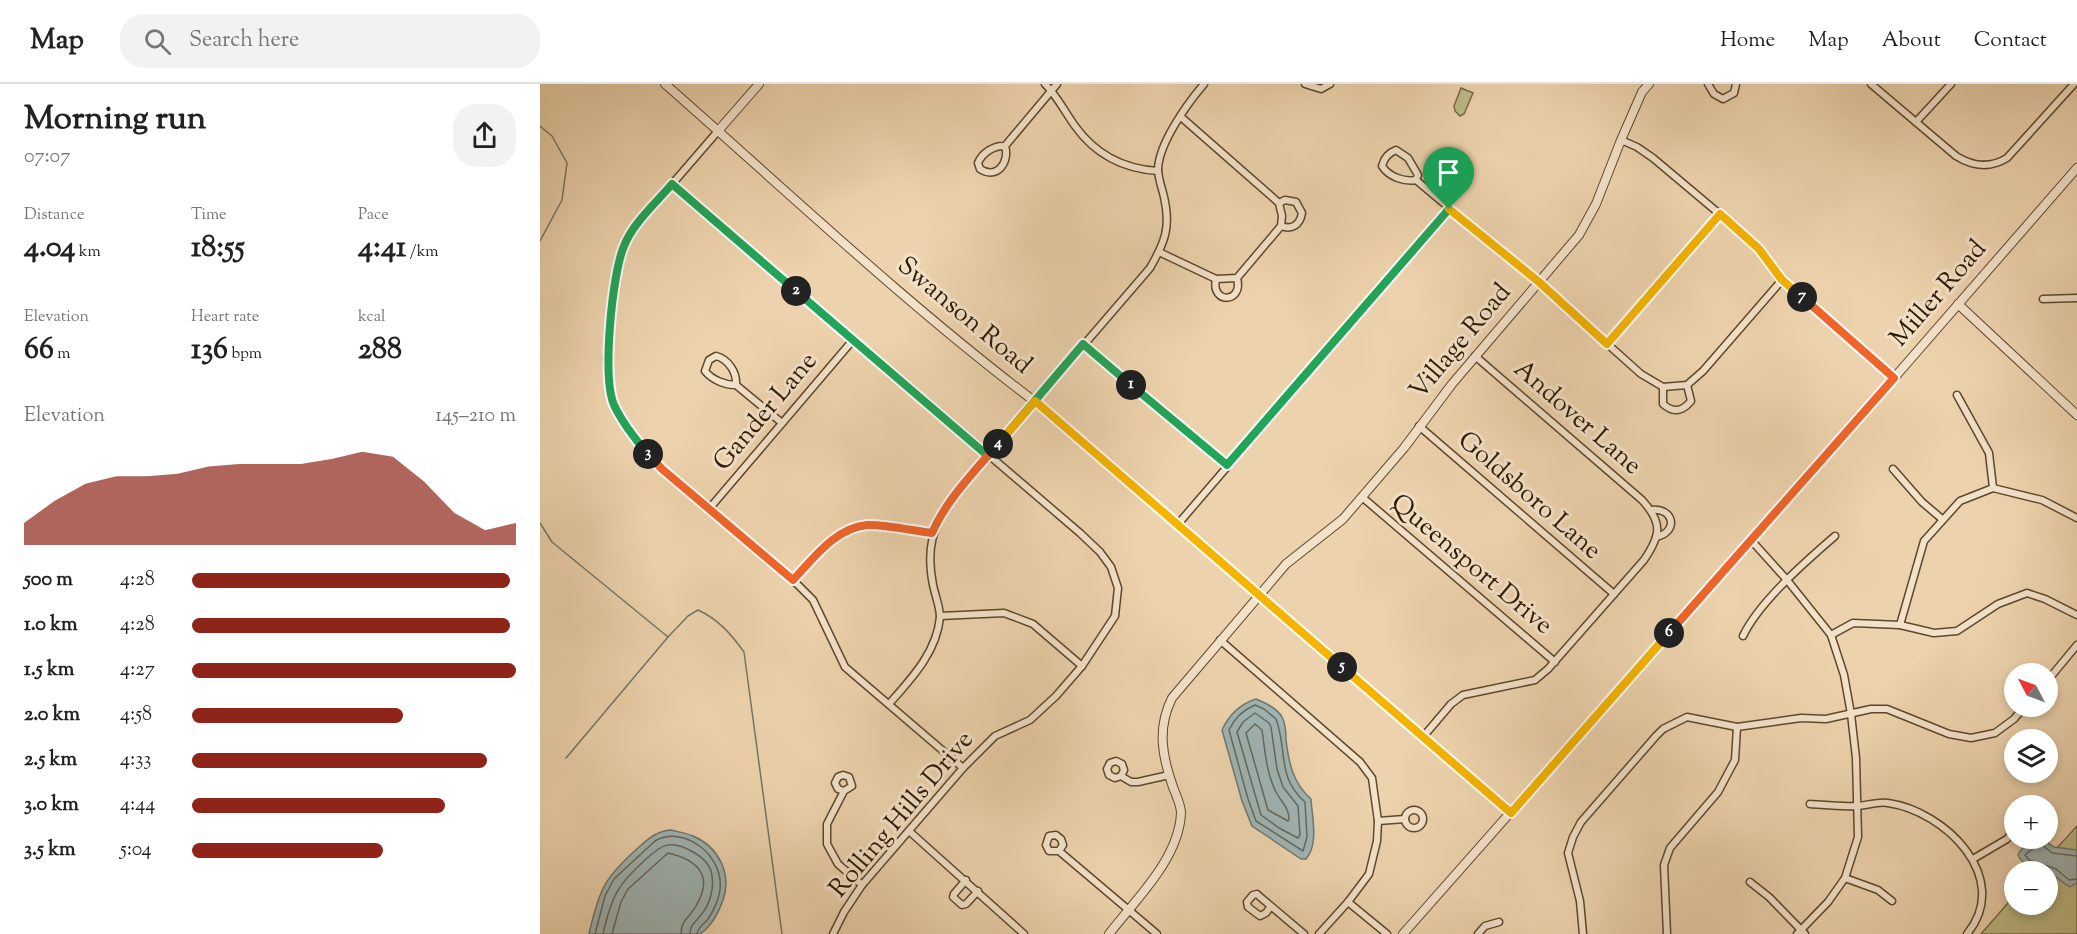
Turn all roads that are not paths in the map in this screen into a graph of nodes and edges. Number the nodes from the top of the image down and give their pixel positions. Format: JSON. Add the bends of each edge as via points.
{"nodes":[{"id":1,"x":665,"y":84,"type":"edge"},
{"id":2,"x":759,"y":84,"type":"edge"},
{"id":3,"x":1045,"y":84,"type":"edge"},
{"id":4,"x":1057,"y":84,"type":"edge"},
{"id":5,"x":1204,"y":84,"type":"edge"},
{"id":6,"x":1305,"y":84,"type":"edge"},
{"id":7,"x":1330,"y":84,"type":"edge"},
{"id":8,"x":1649,"y":84,"type":"edge"},
{"id":9,"x":1708,"y":84,"type":"edge"},
{"id":10,"x":1736,"y":84,"type":"edge"},
{"id":11,"x":1871,"y":84,"type":"edge"},
{"id":12,"x":1951,"y":84,"type":"edge"},
{"id":13,"x":2074,"y":84,"type":"edge"},
{"id":14,"x":1052,"y":90,"type":"junction"},
{"id":15,"x":1181,"y":117,"type":"junction"},
{"id":16,"x":1916,"y":122,"type":"junction"},
{"id":17,"x":718,"y":131,"type":"junction"},
{"id":18,"x":1621,"y":140,"type":"junction"},
{"id":19,"x":1005,"y":146,"type":"junction"},
{"id":20,"x":2077,"y":168,"type":"edge"},
{"id":21,"x":1158,"y":171,"type":"junction"},
{"id":22,"x":1416,"y":180,"type":"junction"},
{"id":23,"x":672,"y":184,"type":"junction"},
{"id":24,"x":1279,"y":202,"type":"junction"},
{"id":25,"x":1449,"y":209,"type":"junction"},
{"id":26,"x":1720,"y":214,"type":"junction"},
{"id":27,"x":1281,"y":226,"type":"junction"},
{"id":28,"x":1159,"y":252,"type":"junction"},
{"id":29,"x":1237,"y":278,"type":"junction"},
{"id":30,"x":1216,"y":279,"type":"junction"},
{"id":31,"x":1782,"y":280,"type":"junction"},
{"id":32,"x":1539,"y":282,"type":"junction"},
{"id":33,"x":2077,"y":298,"type":"edge"},
{"id":34,"x":2043,"y":299,"type":"dead end"},
{"id":35,"x":1958,"y":304,"type":"junction"},
{"id":36,"x":853,"y":340,"type":"junction"},
{"id":37,"x":1083,"y":344,"type":"junction"},
{"id":38,"x":1607,"y":344,"type":"junction"},
{"id":39,"x":1475,"y":356,"type":"junction"},
{"id":40,"x":1894,"y":378,"type":"junction"},
{"id":41,"x":736,"y":385,"type":"junction"},
{"id":42,"x":1687,"y":385,"type":"junction"},
{"id":43,"x":1663,"y":387,"type":"junction"},
{"id":44,"x":1958,"y":395,"type":"dead end"},
{"id":45,"x":1035,"y":401,"type":"junction"},
{"id":46,"x":2077,"y":415,"type":"edge"},
{"id":47,"x":782,"y":423,"type":"junction"},
{"id":48,"x":1419,"y":426,"type":"junction"},
{"id":49,"x":988,"y":456,"type":"junction"},
{"id":50,"x":1227,"y":465,"type":"junction"},
{"id":51,"x":1893,"y":469,"type":"dead end"},
{"id":52,"x":1993,"y":488,"type":"junction"},
{"id":53,"x":1362,"y":497,"type":"junction"},
{"id":54,"x":709,"y":509,"type":"junction"},
{"id":55,"x":1651,"y":510,"type":"junction"},
{"id":56,"x":2077,"y":518,"type":"edge"},
{"id":57,"x":1942,"y":519,"type":"junction"},
{"id":58,"x":1178,"y":524,"type":"junction"},
{"id":59,"x":932,"y":533,"type":"junction"},
{"id":60,"x":1835,"y":536,"type":"dead end"},
{"id":61,"x":1656,"y":537,"type":"junction"},
{"id":62,"x":1751,"y":540,"type":"junction"},
{"id":63,"x":793,"y":580,"type":"junction"},
{"id":64,"x":1787,"y":580,"type":"junction"},
{"id":65,"x":1614,"y":594,"type":"junction"},
{"id":66,"x":1260,"y":596,"type":"junction"},
{"id":67,"x":2077,"y":615,"type":"edge"},
{"id":68,"x":940,"y":616,"type":"junction"},
{"id":69,"x":1900,"y":625,"type":"junction"},
{"id":70,"x":1831,"y":635,"type":"junction"},
{"id":71,"x":1743,"y":636,"type":"dead end"},
{"id":72,"x":1220,"y":640,"type":"junction"},
{"id":73,"x":2077,"y":645,"type":"edge"},
{"id":74,"x":1555,"y":662,"type":"junction"},
{"id":75,"x":1082,"y":666,"type":"junction"},
{"id":76,"x":2058,"y":668,"type":"edge"},
{"id":77,"x":889,"y":704,"type":"junction"},
{"id":78,"x":1851,"y":714,"type":"junction"},
{"id":79,"x":2016,"y":717,"type":"edge"},
{"id":80,"x":1737,"y":727,"type":"junction"},
{"id":81,"x":1423,"y":737,"type":"junction"},
{"id":82,"x":963,"y":768,"type":"junction"},
{"id":83,"x":1169,"y":775,"type":"junction"},
{"id":84,"x":1121,"y":776,"type":"dead end"},
{"id":85,"x":844,"y":791,"type":"dead end"},
{"id":86,"x":1809,"y":804,"type":"dead end"},
{"id":87,"x":1857,"y":806,"type":"junction"},
{"id":88,"x":1511,"y":813,"type":"junction"},
{"id":89,"x":1405,"y":819,"type":"dead end"},
{"id":90,"x":1378,"y":821,"type":"junction"},
{"id":91,"x":909,"y":831,"type":"junction"},
{"id":92,"x":2004,"y":841,"type":"edge"},
{"id":93,"x":1059,"y":851,"type":"dead end"},
{"id":94,"x":1973,"y":859,"type":"junction"},
{"id":95,"x":1845,"y":878,"type":"junction"},
{"id":96,"x":966,"y":880,"type":"junction"},
{"id":97,"x":1750,"y":882,"type":"dead end"},
{"id":98,"x":862,"y":885,"type":"junction"},
{"id":99,"x":978,"y":891,"type":"junction"},
{"id":100,"x":1892,"y":901,"type":"dead end"},
{"id":101,"x":1348,"y":903,"type":"junction"},
{"id":102,"x":1271,"y":906,"type":"dead end"},
{"id":103,"x":1128,"y":909,"type":"junction"},
{"id":104,"x":1499,"y":922,"type":"dead end"},
{"id":105,"x":1801,"y":933,"type":"edge"},
{"id":106,"x":833,"y":934,"type":"edge"},
{"id":107,"x":1024,"y":934,"type":"edge"},
{"id":108,"x":1109,"y":934,"type":"edge"},
{"id":109,"x":1157,"y":934,"type":"edge"},
{"id":110,"x":1304,"y":934,"type":"edge"},
{"id":111,"x":1319,"y":934,"type":"edge"},
{"id":112,"x":1387,"y":934,"type":"edge"},
{"id":113,"x":1403,"y":934,"type":"edge"},
{"id":114,"x":1478,"y":934,"type":"edge"},
{"id":115,"x":1583,"y":934,"type":"edge"},
{"id":116,"x":1667,"y":934,"type":"edge"},
{"id":117,"x":1967,"y":934,"type":"edge"}],
"edges":[{"from":1,"to":17,"type":"street","name":"Swanson Road"},
{"from":2,"to":17,"type":"street"},
{"from":3,"to":14,"type":"street"},
{"from":4,"to":14,"type":"street"},
{"from":5,"to":15,"type":"street"},
{"from":6,"to":7,"type":"street","via":[[1321,89]]},
{"from":8,"to":18,"type":"street","name":"Village Road"},
{"from":9,"to":10,"type":"street","via":[[1723,99],[1734,93]]},
{"from":11,"to":16,"type":"street"},
{"from":12,"to":16,"type":"street"},
{"from":13,"to":16,"type":"street","via":[[1998,164],[1966,162]]},
{"from":14,"to":19,"type":"street"},
{"from":14,"to":21,"type":"street","via":[[1074,125],[1101,153],[1140,170]]},
{"from":15,"to":21,"type":"street","via":[[1165,142]]},
{"from":15,"to":24,"type":"street"},
{"from":17,"to":23,"type":"street"},
{"from":17,"to":45,"type":"street","name":"Swanson Road","via":[[968,350]]},
{"from":18,"to":26,"type":"street","via":[[1653,158]]},
{"from":18,"to":32,"type":"street","name":"Village Road","via":[[1589,219]]},
{"from":19,"to":19,"type":"street","via":[[981,156],[980,169],[991,174],[1002,167]]},
{"from":20,"to":35,"type":"street","name":"Miller Road"},
{"from":21,"to":28,"type":"street","via":[[1167,223]]},
{"from":22,"to":22,"type":"street","via":[[1418,175],[1408,158],[1396,150],[1383,160],[1387,173],[1407,182]]},
{"from":22,"to":25,"type":"street"},
{"from":23,"to":36,"type":"street","name":"Rolling Hills Drive"},
{"from":23,"to":54,"type":"street","via":[[624,245],[615,284],[608,359],[613,403],[631,434],[662,469]]},
{"from":24,"to":27,"type":"street"},
{"from":24,"to":27,"type":"street","via":[[1296,202],[1302,213],[1298,224]]},
{"from":25,"to":32,"type":"street"},
{"from":25,"to":50,"type":"street"},
{"from":26,"to":31,"type":"street","via":[[1759,249]]},
{"from":26,"to":38,"type":"street"},
{"from":27,"to":29,"type":"street"},
{"from":28,"to":30,"type":"street"},
{"from":28,"to":37,"type":"street","via":[[1150,268]]},
{"from":29,"to":30,"type":"street"},
{"from":29,"to":30,"type":"street","via":[[1237,293],[1231,297],[1217,293]]},
{"from":31,"to":40,"type":"street"},
{"from":31,"to":42,"type":"street"},
{"from":32,"to":38,"type":"street"},
{"from":32,"to":39,"type":"street","name":"Village Road"},
{"from":33,"to":34,"type":"street"},
{"from":35,"to":40,"type":"street","name":"Miller Road"},
{"from":35,"to":46,"type":"street"},
{"from":36,"to":47,"type":"street","name":"Gander Lane"},
{"from":36,"to":49,"type":"street","name":"Rolling Hills Drive"},
{"from":37,"to":45,"type":"street"},
{"from":37,"to":50,"type":"street"},
{"from":38,"to":43,"type":"street","via":[[1641,374]]},
{"from":39,"to":48,"type":"street","name":"Village Road"},
{"from":39,"to":55,"type":"street","name":"Andover Lane"},
{"from":40,"to":62,"type":"street","name":"Miller Road"},
{"from":41,"to":41,"type":"street","via":[[710,378],[705,371],[709,360],[716,356],[729,363]]},
{"from":41,"to":47,"type":"street"},
{"from":42,"to":43,"type":"street"},
{"from":42,"to":43,"type":"street","via":[[1691,401],[1678,411],[1663,404]]},
{"from":44,"to":52,"type":"street","via":[[1989,453]]},
{"from":45,"to":49,"type":"street"},
{"from":45,"to":58,"type":"street","name":"Swanson Road"},
{"from":47,"to":54,"type":"street","name":"Gander Lane"},
{"from":48,"to":53,"type":"street","name":"Village Road"},
{"from":48,"to":65,"type":"street","name":"Goldsboro Lane"},
{"from":49,"to":59,"type":"street","via":[[952,498]]},
{"from":49,"to":75,"type":"street","name":"Rolling Hills Drive","via":[[1080,533],[1111,567],[1118,588],[1114,616]]},
{"from":50,"to":58,"type":"street"},
{"from":51,"to":57,"type":"street"},
{"from":52,"to":56,"type":"street","via":[[2042,500]]},
{"from":52,"to":57,"type":"street","via":[[1960,501]]},
{"from":53,"to":66,"type":"street","name":"Village Road","via":[[1343,519],[1286,564]]},
{"from":53,"to":74,"type":"street","name":"Queensport Drive"},
{"from":54,"to":63,"type":"street"},
{"from":55,"to":61,"type":"street","name":"Andover Lane","via":[[1658,528]]},
{"from":55,"to":61,"type":"street","name":"Andover Lane","via":[[1660,509],[1671,520],[1665,535]]},
{"from":57,"to":69,"type":"street","via":[[1924,541]]},
{"from":58,"to":66,"type":"street","name":"Swanson Road"},
{"from":59,"to":63,"type":"street","via":[[867,525],[845,532],[826,545]]},
{"from":59,"to":68,"type":"street","via":[[929,562]]},
{"from":60,"to":64,"type":"street"},
{"from":61,"to":65,"type":"street","name":"Andover Lane","via":[[1644,561]]},
{"from":62,"to":64,"type":"street"},
{"from":62,"to":88,"type":"street","name":"Miller Road"},
{"from":63,"to":77,"type":"street","via":[[813,600],[845,667]]},
{"from":64,"to":70,"type":"street"},
{"from":64,"to":71,"type":"street","via":[[1749,623]]},
{"from":65,"to":74,"type":"street","name":"Andover Lane"},
{"from":66,"to":72,"type":"street","name":"Village Road"},
{"from":66,"to":81,"type":"street","name":"Swanson Road"},
{"from":67,"to":69,"type":"street","via":[[2027,593],[1998,604],[1957,632],[1934,633]]},
{"from":68,"to":75,"type":"street","via":[[1004,613],[1033,624]]},
{"from":68,"to":77,"type":"street","via":[[932,646],[916,673]]},
{"from":69,"to":70,"type":"street","via":[[1853,623]]},
{"from":70,"to":78,"type":"street"},
{"from":72,"to":83,"type":"street","name":"Village Road","via":[[1164,713],[1162,735]]},
{"from":72,"to":90,"type":"street","via":[[1360,762],[1372,778]]},
{"from":73,"to":76,"type":"street"},
{"from":74,"to":81,"type":"street","name":"Andover Lane","via":[[1535,680],[1463,696],[1451,704]]},
{"from":75,"to":82,"type":"street","name":"Rolling Hills Drive","via":[[1030,720],[995,736]]},
{"from":77,"to":82,"type":"street"},
{"from":78,"to":79,"type":"street","via":[[1887,709],[1949,734],[1971,738],[1995,733]]},
{"from":78,"to":80,"type":"street"},
{"from":78,"to":87,"type":"street"},
{"from":80,"to":115,"type":"street","via":[[1687,717],[1663,729],[1581,822],[1568,853],[1580,901]]},
{"from":80,"to":116,"type":"street","via":[[1734,760],[1718,792],[1670,848],[1664,866]]},
{"from":81,"to":88,"type":"street","name":"Swanson Road"},
{"from":82,"to":91,"type":"street","name":"Rolling Hills Drive"},
{"from":83,"to":84,"type":"street","via":[[1138,782]]},
{"from":83,"to":103,"type":"street","name":"Village Road","via":[[1181,811],[1177,837],[1172,852]]},
{"from":85,"to":98,"type":"street","via":[[827,824],[827,844],[838,864]]},
{"from":86,"to":87,"type":"street"},
{"from":87,"to":94,"type":"street","via":[[1885,802],[1924,814],[1949,831]]},
{"from":87,"to":95,"type":"street","via":[[1857,837]]},
{"from":88,"to":113,"type":"street","name":"Miller Road"},
{"from":89,"to":90,"type":"street"},
{"from":90,"to":101,"type":"street","via":[[1369,874]]},
{"from":91,"to":96,"type":"street"},
{"from":91,"to":98,"type":"street","name":"Rolling Hills Drive"},
{"from":92,"to":94,"type":"street"},
{"from":93,"to":103,"type":"street"},
{"from":94,"to":117,"type":"street","via":[[1982,907]]},
{"from":95,"to":100,"type":"street","via":[[1878,890]]},
{"from":95,"to":105,"type":"street"},
{"from":96,"to":99,"type":"street"},
{"from":96,"to":99,"type":"street","via":[[953,897],[962,905]]},
{"from":97,"to":105,"type":"street"},
{"from":98,"to":106,"type":"street","name":"Rolling Hills Drive"},
{"from":99,"to":107,"type":"street"},
{"from":101,"to":111,"type":"street"},
{"from":101,"to":112,"type":"street"},
{"from":102,"to":110,"type":"street"},
{"from":103,"to":108,"type":"street","name":"Village Road"},
{"from":103,"to":109,"type":"street"},
{"from":104,"to":114,"type":"street","via":[[1485,926]]}]}
